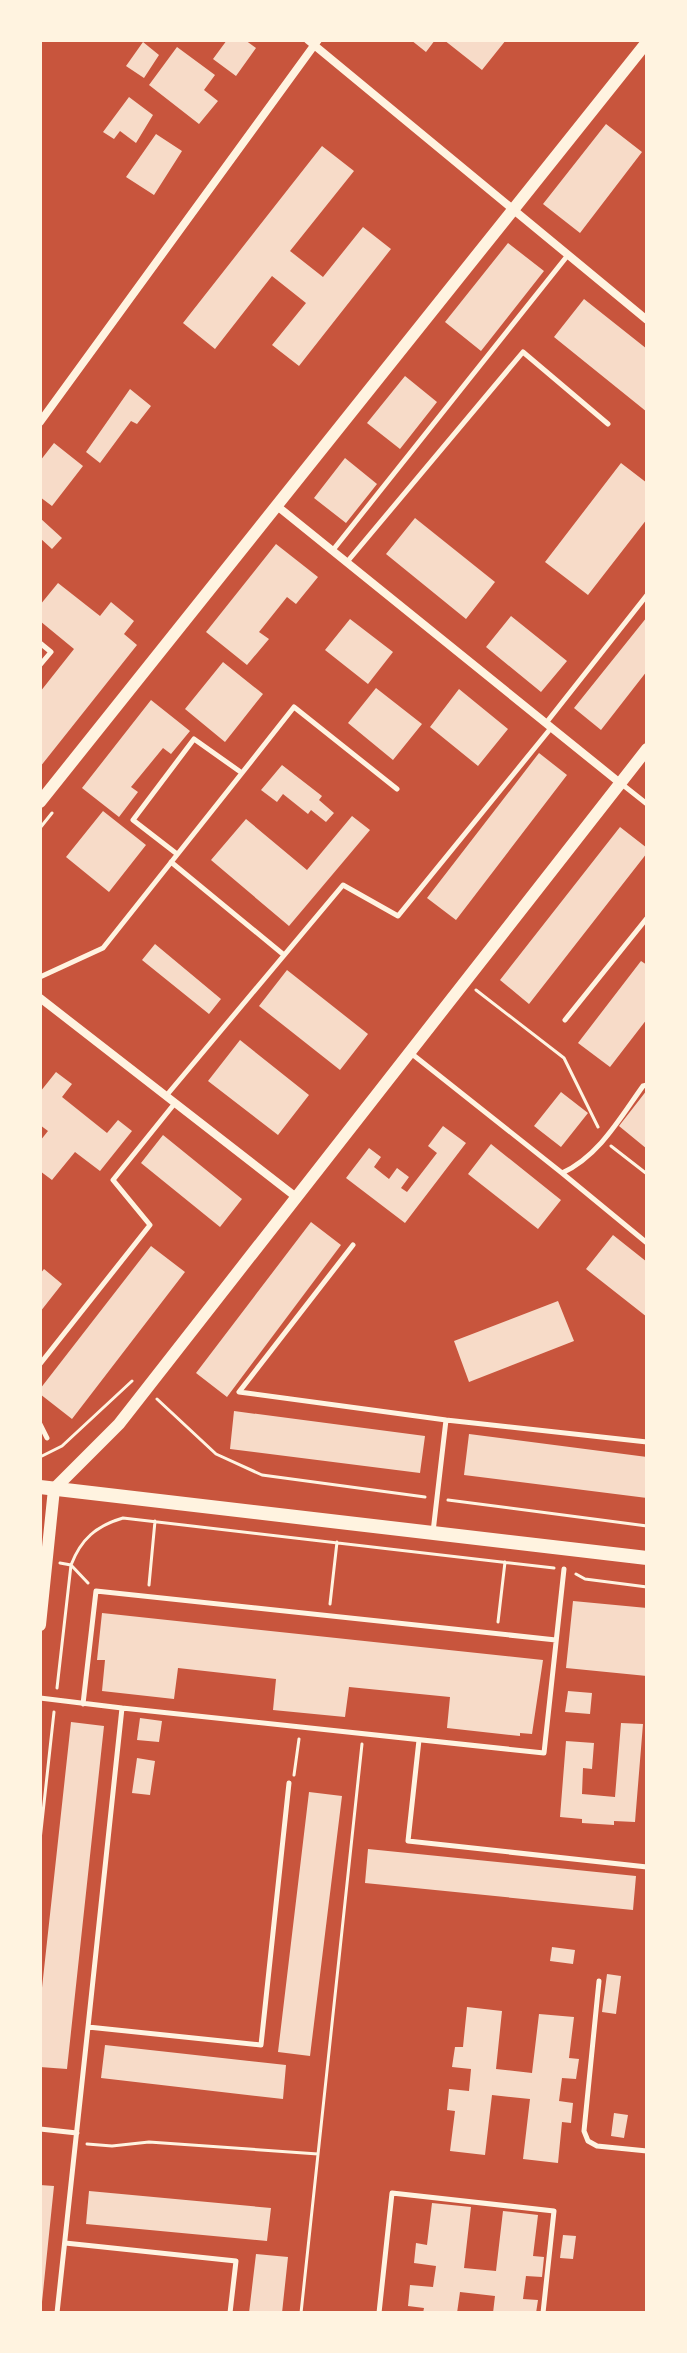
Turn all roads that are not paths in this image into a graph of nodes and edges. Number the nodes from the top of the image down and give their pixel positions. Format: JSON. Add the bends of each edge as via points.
{"nodes":[{"id":1,"x":313,"y":42,"type":"edge"},
{"id":2,"x":647,"y":42,"type":"edge"},
{"id":3,"x":513,"y":210,"type":"junction"},
{"id":4,"x":568,"y":255,"type":"junction"},
{"id":5,"x":647,"y":320,"type":"edge"},
{"id":6,"x":40,"y":422,"type":"edge"},
{"id":7,"x":608,"y":424,"type":"dead end"},
{"id":8,"x":277,"y":506,"type":"junction"},
{"id":9,"x":333,"y":550,"type":"junction"},
{"id":10,"x":347,"y":562,"type":"junction"},
{"id":11,"x":647,"y":595,"type":"edge"},
{"id":12,"x":40,"y":643,"type":"edge"},
{"id":13,"x":40,"y":665,"type":"edge"},
{"id":14,"x":549,"y":725,"type":"junction"},
{"id":15,"x":647,"y":749,"type":"edge"},
{"id":16,"x":242,"y":773,"type":"junction"},
{"id":17,"x":620,"y":783,"type":"junction"},
{"id":18,"x":397,"y":789,"type":"dead end"},
{"id":19,"x":40,"y":802,"type":"edge"},
{"id":20,"x":647,"y":804,"type":"edge"},
{"id":21,"x":177,"y":854,"type":"junction"},
{"id":22,"x":171,"y":862,"type":"junction"},
{"id":23,"x":647,"y":918,"type":"edge"},
{"id":24,"x":284,"y":955,"type":"junction"},
{"id":25,"x":40,"y":977,"type":"edge"},
{"id":26,"x":40,"y":998,"type":"edge"},
{"id":27,"x":565,"y":1020,"type":"dead end"},
{"id":28,"x":411,"y":1054,"type":"junction"},
{"id":29,"x":647,"y":1085,"type":"edge"},
{"id":30,"x":166,"y":1096,"type":"junction"},
{"id":31,"x":175,"y":1103,"type":"junction"},
{"id":32,"x":562,"y":1173,"type":"junction"},
{"id":33,"x":296,"y":1197,"type":"junction"},
{"id":34,"x":647,"y":1243,"type":"edge"},
{"id":35,"x":353,"y":1245,"type":"dead end"},
{"id":36,"x":40,"y":1364,"type":"edge"},
{"id":37,"x":446,"y":1420,"type":"junction"},
{"id":38,"x":40,"y":1424,"type":"edge"},
{"id":39,"x":47,"y":1438,"type":"dead end"},
{"id":40,"x":647,"y":1442,"type":"edge"},
{"id":41,"x":47,"y":1488,"type":"edge"},
{"id":42,"x":433,"y":1533,"type":"junction"},
{"id":43,"x":647,"y":1558,"type":"edge"},
{"id":44,"x":564,"y":1569,"type":"road end"},
{"id":45,"x":42,"y":1595,"type":"edge"},
{"id":46,"x":40,"y":1625,"type":"edge"},
{"id":47,"x":556,"y":1640,"type":"junction"},
{"id":48,"x":40,"y":1698,"type":"edge"},
{"id":49,"x":83,"y":1704,"type":"junction"},
{"id":50,"x":122,"y":1708,"type":"junction"},
{"id":51,"x":419,"y":1740,"type":"junction"},
{"id":52,"x":289,"y":1783,"type":"road end"},
{"id":53,"x":647,"y":1867,"type":"edge"},
{"id":54,"x":599,"y":1981,"type":"dead end"},
{"id":55,"x":88,"y":2027,"type":"junction"},
{"id":56,"x":40,"y":2129,"type":"edge"},
{"id":57,"x":77,"y":2133,"type":"junction"},
{"id":58,"x":647,"y":2151,"type":"edge"},
{"id":59,"x":65,"y":2243,"type":"junction"},
{"id":60,"x":57,"y":2313,"type":"edge"},
{"id":61,"x":230,"y":2313,"type":"edge"},
{"id":62,"x":379,"y":2313,"type":"edge"},
{"id":63,"x":543,"y":2313,"type":"edge"}],
"edges":[{"from":1,"to":3,"type":"street"},
{"from":1,"to":6,"type":"street"},
{"from":2,"to":3,"type":"street"},
{"from":3,"to":4,"type":"street"},
{"from":3,"to":8,"type":"street"},
{"from":4,"to":5,"type":"street"},
{"from":4,"to":9,"type":"lane"},
{"from":7,"to":10,"type":"lane","via":[[523,352]]},
{"from":8,"to":9,"type":"street"},
{"from":8,"to":19,"type":"street"},
{"from":9,"to":10,"type":"street"},
{"from":10,"to":14,"type":"street"},
{"from":11,"to":14,"type":"lane"},
{"from":12,"to":13,"type":"lane","via":[[51,652]]},
{"from":14,"to":17,"type":"street"},
{"from":14,"to":24,"type":"lane","via":[[398,916],[343,885]]},
{"from":15,"to":17,"type":"street"},
{"from":16,"to":18,"type":"lane","via":[[294,707]]},
{"from":16,"to":21,"type":"lane"},
{"from":16,"to":21,"type":"lane","via":[[194,739],[133,820]]},
{"from":17,"to":20,"type":"lane"},
{"from":17,"to":28,"type":"street"},
{"from":21,"to":22,"type":"lane"},
{"from":22,"to":24,"type":"lane"},
{"from":22,"to":25,"type":"lane","via":[[103,948]]},
{"from":23,"to":27,"type":"lane"},
{"from":24,"to":30,"type":"lane"},
{"from":26,"to":30,"type":"street"},
{"from":28,"to":32,"type":"lane"},
{"from":28,"to":33,"type":"street"},
{"from":29,"to":32,"type":"lane","via":[[581,1164]]},
{"from":30,"to":31,"type":"street"},
{"from":31,"to":33,"type":"street"},
{"from":31,"to":36,"type":"lane","via":[[113,1180],[150,1225]]},
{"from":32,"to":34,"type":"lane"},
{"from":33,"to":41,"type":"street","via":[[119,1424]]},
{"from":35,"to":37,"type":"lane","via":[[239,1392]]},
{"from":37,"to":40,"type":"lane"},
{"from":37,"to":42,"type":"lane"},
{"from":38,"to":39,"type":"lane"},
{"from":41,"to":42,"type":"main road"},
{"from":41,"to":45,"type":"street"},
{"from":42,"to":43,"type":"main road"},
{"from":44,"to":47,"type":"lane"},
{"from":45,"to":46,"type":"street"},
{"from":47,"to":49,"type":"lane","via":[[96,1591]]},
{"from":47,"to":51,"type":"lane","via":[[544,1753]]},
{"from":48,"to":49,"type":"lane"},
{"from":49,"to":50,"type":"lane"},
{"from":50,"to":51,"type":"lane"},
{"from":50,"to":55,"type":"lane"},
{"from":51,"to":53,"type":"lane","via":[[408,1841]]},
{"from":52,"to":55,"type":"lane","via":[[261,2045]]},
{"from":54,"to":58,"type":"lane","via":[[584,2131],[597,2146]]},
{"from":55,"to":57,"type":"lane"},
{"from":56,"to":57,"type":"lane"},
{"from":57,"to":59,"type":"lane"},
{"from":59,"to":60,"type":"lane"},
{"from":59,"to":61,"type":"lane","via":[[236,2261]]},
{"from":62,"to":63,"type":"lane","via":[[392,2193],[554,2211]]}]}
